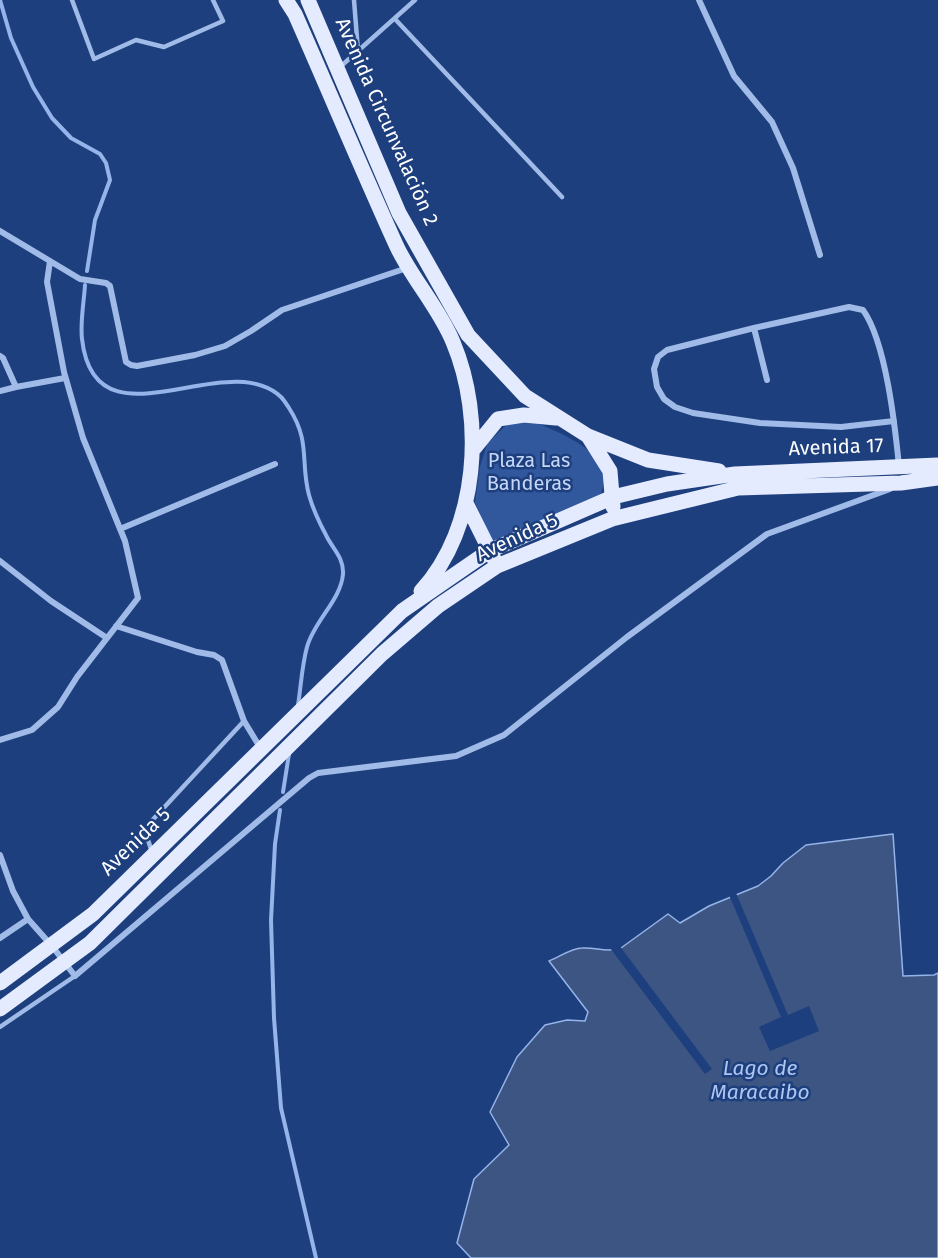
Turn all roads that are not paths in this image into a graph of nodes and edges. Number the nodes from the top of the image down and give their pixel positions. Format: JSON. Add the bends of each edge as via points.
{"nodes":[{"id":1,"x":72,"y":0,"type":"edge"},
{"id":2,"x":213,"y":0,"type":"edge"},
{"id":3,"x":286,"y":0,"type":"edge"},
{"id":4,"x":308,"y":0,"type":"edge"},
{"id":5,"x":354,"y":0,"type":"edge"},
{"id":6,"x":415,"y":0,"type":"edge"},
{"id":7,"x":699,"y":0,"type":"edge"},
{"id":8,"x":395,"y":19,"type":"junction"},
{"id":9,"x":358,"y":51,"type":"junction"},
{"id":10,"x":338,"y":69,"type":"junction"},
{"id":11,"x":562,"y":197,"type":"dead end"},
{"id":12,"x":0,"y":231,"type":"edge"},
{"id":13,"x":820,"y":255,"type":"dead end"},
{"id":14,"x":50,"y":261,"type":"junction"},
{"id":15,"x":409,"y":268,"type":"junction"},
{"id":16,"x":754,"y":328,"type":"junction"},
{"id":17,"x":0,"y":356,"type":"edge"},
{"id":18,"x":65,"y":378,"type":"junction"},
{"id":19,"x":767,"y":380,"type":"dead end"},
{"id":20,"x":16,"y":387,"type":"junction"},
{"id":21,"x":0,"y":391,"type":"edge"},
{"id":22,"x":559,"y":418,"type":"junction"},
{"id":23,"x":894,"y":421,"type":"junction"},
{"id":24,"x":588,"y":436,"type":"junction"},
{"id":25,"x":472,"y":451,"type":"junction"},
{"id":26,"x":275,"y":464,"type":"dead end"},
{"id":27,"x":938,"y":465,"type":"edge"},
{"id":28,"x":899,"y":467,"type":"junction"},
{"id":29,"x":938,"y":478,"type":"edge"},
{"id":30,"x":737,"y":481,"type":"junction"},
{"id":31,"x":901,"y":483,"type":"junction"},
{"id":32,"x":613,"y":497,"type":"junction"},
{"id":33,"x":466,"y":503,"type":"junction"},
{"id":34,"x":612,"y":519,"type":"junction"},
{"id":35,"x":120,"y":529,"type":"junction"},
{"id":36,"x":489,"y":552,"type":"junction"},
{"id":37,"x":0,"y":561,"type":"edge"},
{"id":38,"x":497,"y":566,"type":"junction"},
{"id":39,"x":402,"y":611,"type":"junction"},
{"id":40,"x":116,"y":626,"type":"junction"},
{"id":41,"x":107,"y":638,"type":"junction"},
{"id":42,"x":244,"y":721,"type":"junction"},
{"id":43,"x":0,"y":740,"type":"edge"},
{"id":44,"x":261,"y":750,"type":"junction"},
{"id":45,"x":0,"y":855,"type":"edge"},
{"id":46,"x":153,"y":855,"type":"junction"},
{"id":47,"x":28,"y":919,"type":"junction"},
{"id":48,"x":0,"y":938,"type":"edge"},
{"id":49,"x":52,"y":945,"type":"junction"},
{"id":50,"x":65,"y":962,"type":"junction"},
{"id":51,"x":75,"y":976,"type":"junction"},
{"id":52,"x":0,"y":983,"type":"edge"},
{"id":53,"x":0,"y":1009,"type":"edge"},
{"id":54,"x":0,"y":1027,"type":"edge"}],
"edges":[{"from":1,"to":2,"type":"lane","via":[[94,59],[136,40],[164,47],[223,21]]},
{"from":3,"to":15,"type":"main road","name":"Avenida Circunvalación 2"},
{"from":4,"to":10,"type":"main road","name":"Avenida Circunvalación 2"},
{"from":5,"to":9,"type":"lane"},
{"from":6,"to":8,"type":"lane"},
{"from":7,"to":13,"type":"street","via":[[734,76],[772,122],[793,168]]},
{"from":8,"to":9,"type":"lane"},
{"from":8,"to":11,"type":"lane"},
{"from":9,"to":10,"type":"lane"},
{"from":10,"to":22,"type":"main road","name":"Avenida Circunvalación 2","via":[[399,213],[468,335],[525,396]]},
{"from":12,"to":14,"type":"street"},
{"from":14,"to":15,"type":"street","via":[[80,279],[110,286],[126,362],[137,366],[225,346],[282,310]]},
{"from":14,"to":18,"type":"street","via":[[48,282]]},
{"from":15,"to":25,"type":"main road","name":"Avenida Circunvalación 2","via":[[452,339],[466,378]]},
{"from":16,"to":19,"type":"street"},
{"from":16,"to":23,"type":"street","via":[[849,307],[862,310],[872,322]]},
{"from":16,"to":23,"type":"street","via":[[667,350],[658,357],[654,369],[664,399],[693,413],[760,423],[841,427]]},
{"from":17,"to":20,"type":"street"},
{"from":18,"to":20,"type":"street"},
{"from":18,"to":35,"type":"street","via":[[83,438]]},
{"from":20,"to":21,"type":"street"},
{"from":22,"to":24,"type":"main road","name":"Avenida Circunvalación 2"},
{"from":22,"to":25,"type":"main road","via":[[524,415],[498,419]]},
{"from":23,"to":28,"type":"street"},
{"from":24,"to":30,"type":"main road","name":"Avenida Circunvalación 2","via":[[648,460]]},
{"from":24,"to":32,"type":"main road","via":[[610,471]]},
{"from":25,"to":33,"type":"main road","name":"Avenida Circunvalación 2"},
{"from":26,"to":35,"type":"street"},
{"from":27,"to":28,"type":"main road","name":"Avenida 17"},
{"from":28,"to":30,"type":"main road","name":"Avenida 17"},
{"from":28,"to":31,"type":"street"},
{"from":29,"to":31,"type":"main road","name":"Avenida 17"},
{"from":30,"to":31,"type":"main road","name":"Avenida 17"},
{"from":30,"to":32,"type":"main road","name":"Avenida 5","via":[[667,484]]},
{"from":30,"to":34,"type":"main road","name":"Avenida 5"},
{"from":31,"to":51,"type":"street","via":[[767,534],[627,637],[504,735],[456,756],[318,773],[309,778]]},
{"from":32,"to":34,"type":"main road"},
{"from":32,"to":36,"type":"main road","name":"Avenida 5"},
{"from":33,"to":36,"type":"main road"},
{"from":33,"to":39,"type":"main road","name":"Avenida Circunvalación 2","via":[[451,546],[435,576]]},
{"from":34,"to":38,"type":"main road","name":"Avenida 5"},
{"from":35,"to":40,"type":"street","via":[[138,598]]},
{"from":36,"to":38,"type":"main road"},
{"from":36,"to":39,"type":"main road","name":"Avenida 5"},
{"from":37,"to":41,"type":"street"},
{"from":38,"to":50,"type":"main road","name":"Avenida 5","via":[[438,606],[382,654],[90,943]]},
{"from":39,"to":44,"type":"main road","name":"Avenida 5"},
{"from":40,"to":41,"type":"street"},
{"from":40,"to":42,"type":"street","via":[[222,660]]},
{"from":41,"to":43,"type":"street","via":[[58,707],[32,730]]},
{"from":42,"to":44,"type":"street"},
{"from":42,"to":46,"type":"lane","via":[[146,826]]},
{"from":44,"to":46,"type":"main road","name":"Avenida 5"},
{"from":45,"to":47,"type":"street"},
{"from":46,"to":49,"type":"main road","name":"Avenida 5","via":[[93,914]]},
{"from":47,"to":48,"type":"street"},
{"from":47,"to":49,"type":"street"},
{"from":49,"to":50,"type":"street"},
{"from":49,"to":52,"type":"main road","name":"Avenida 5"},
{"from":50,"to":51,"type":"street"},
{"from":50,"to":53,"type":"main road","name":"Avenida 5"},
{"from":51,"to":54,"type":"lane"}]}
